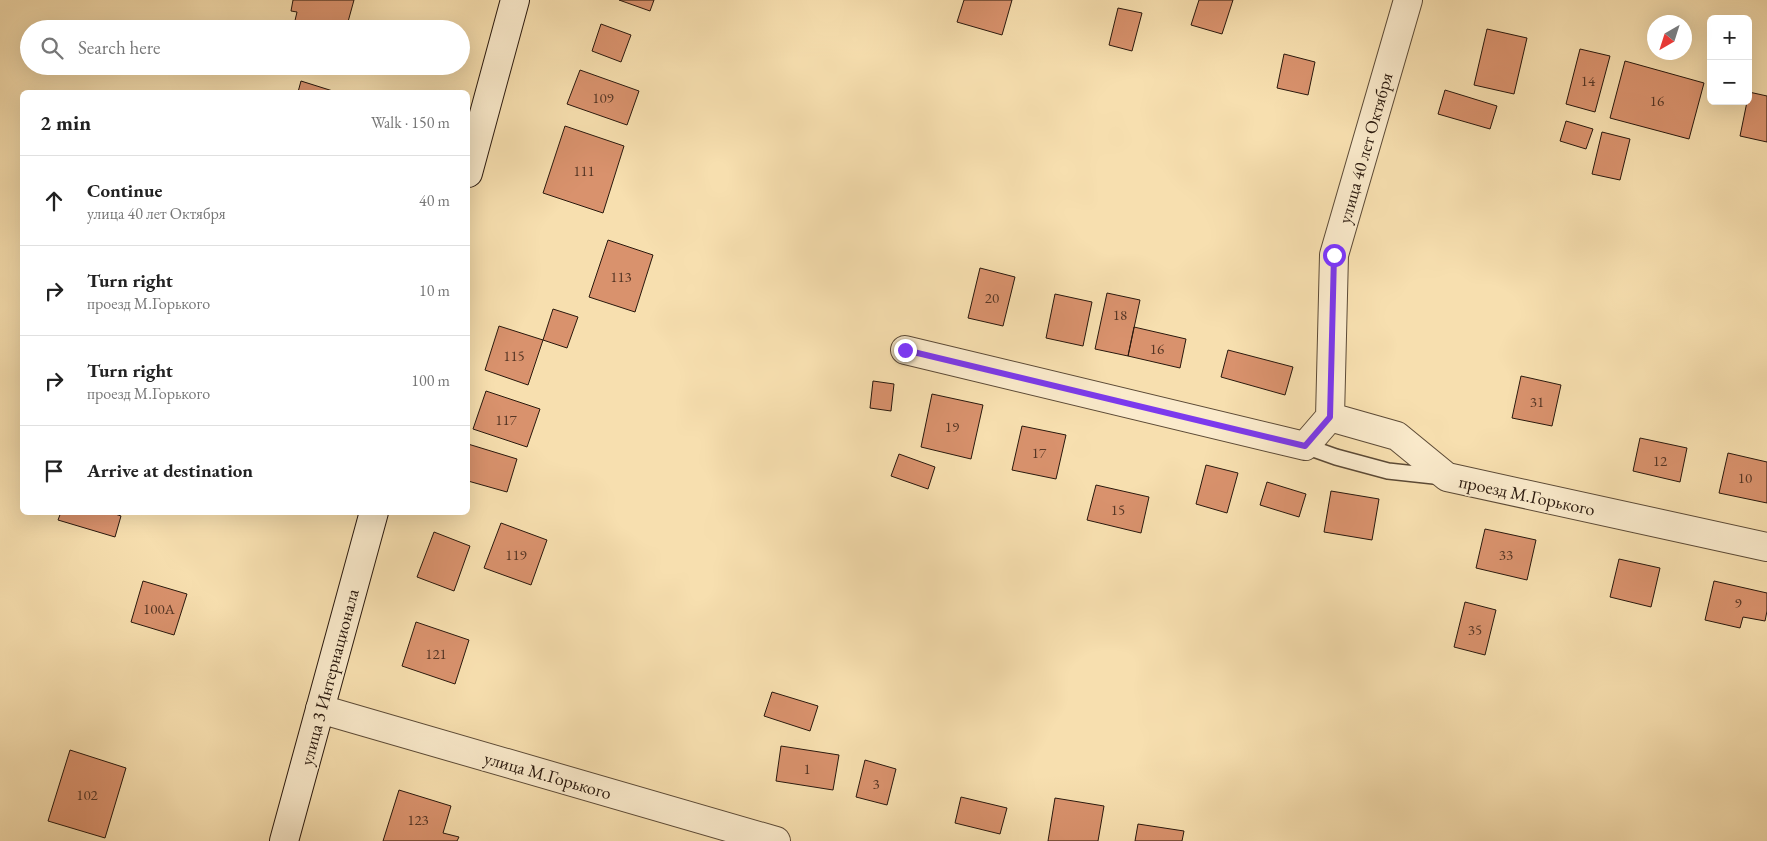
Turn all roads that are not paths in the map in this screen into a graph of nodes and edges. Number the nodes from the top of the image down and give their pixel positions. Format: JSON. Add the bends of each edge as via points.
{"nodes":[{"id":1,"x":515,"y":0,"type":"edge"},
{"id":2,"x":1408,"y":0,"type":"edge"},
{"id":3,"x":470,"y":166,"type":"edge"},
{"id":4,"x":905,"y":350,"type":"dead end"},
{"id":5,"x":1330,"y":417,"type":"junction"},
{"id":6,"x":1305,"y":446,"type":"junction"},
{"id":7,"x":1447,"y":478,"type":"junction"},
{"id":8,"x":373,"y":515,"type":"edge"},
{"id":9,"x":1767,"y":547,"type":"edge"},
{"id":10,"x":320,"y":709,"type":"junction"},
{"id":11,"x":284,"y":841,"type":"edge"},
{"id":12,"x":776,"y":841,"type":"edge"}],
"edges":[{"from":1,"to":3,"type":"street"},
{"from":2,"to":5,"type":"street","name":"улица 40 лет Октября","via":[[1334,255]]},
{"from":4,"to":6,"type":"street"},
{"from":5,"to":6,"type":"street"},
{"from":5,"to":7,"type":"street","name":"проезд М.Горького","via":[[1398,436]]},
{"from":6,"to":7,"type":"lane","via":[[1388,471]]},
{"from":7,"to":9,"type":"street","name":"проезд М.Горького"},
{"from":8,"to":10,"type":"street","name":"улица 3 Интернационала"},
{"from":10,"to":11,"type":"street","name":"улица 3 Интернационала"},
{"from":10,"to":12,"type":"street","name":"улица М.Горького"}]}
